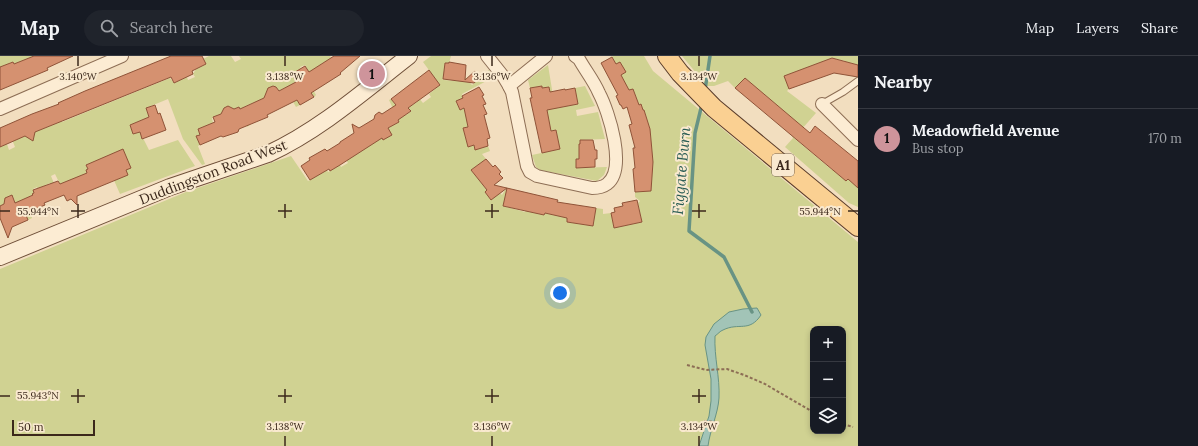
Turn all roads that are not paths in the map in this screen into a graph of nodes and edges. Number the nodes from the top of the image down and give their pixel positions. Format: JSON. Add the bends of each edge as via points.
{"nodes":[{"id":1,"x":122,"y":56,"type":"edge"},
{"id":2,"x":409,"y":56,"type":"edge"},
{"id":3,"x":487,"y":56,"type":"edge"},
{"id":4,"x":546,"y":56,"type":"edge"},
{"id":5,"x":575,"y":56,"type":"edge"},
{"id":6,"x":667,"y":56,"type":"edge"},
{"id":7,"x":858,"y":81,"type":"edge"},
{"id":8,"x":509,"y":86,"type":"junction"},
{"id":9,"x":822,"y":104,"type":"joint"},
{"id":10,"x":0,"y":109,"type":"edge"},
{"id":11,"x":858,"y":140,"type":"edge"},
{"id":12,"x":858,"y":227,"type":"edge"},
{"id":13,"x":0,"y":257,"type":"edge"}],
"edges":[{"from":1,"to":10,"type":"street"},
{"from":2,"to":13,"type":"street","name":"Duddingston Road West","via":[[327,120],[281,148],[170,187]]},
{"from":3,"to":8,"type":"street"},
{"from":4,"to":8,"type":"street"},
{"from":5,"to":8,"type":"street","via":[[599,93],[612,129],[616,166],[607,184],[592,188],[537,176],[530,172]]},
{"from":6,"to":12,"type":"main road","number":"A1","via":[[703,97]]},
{"from":7,"to":9,"type":"lane"},
{"from":9,"to":11,"type":"street"}]}
